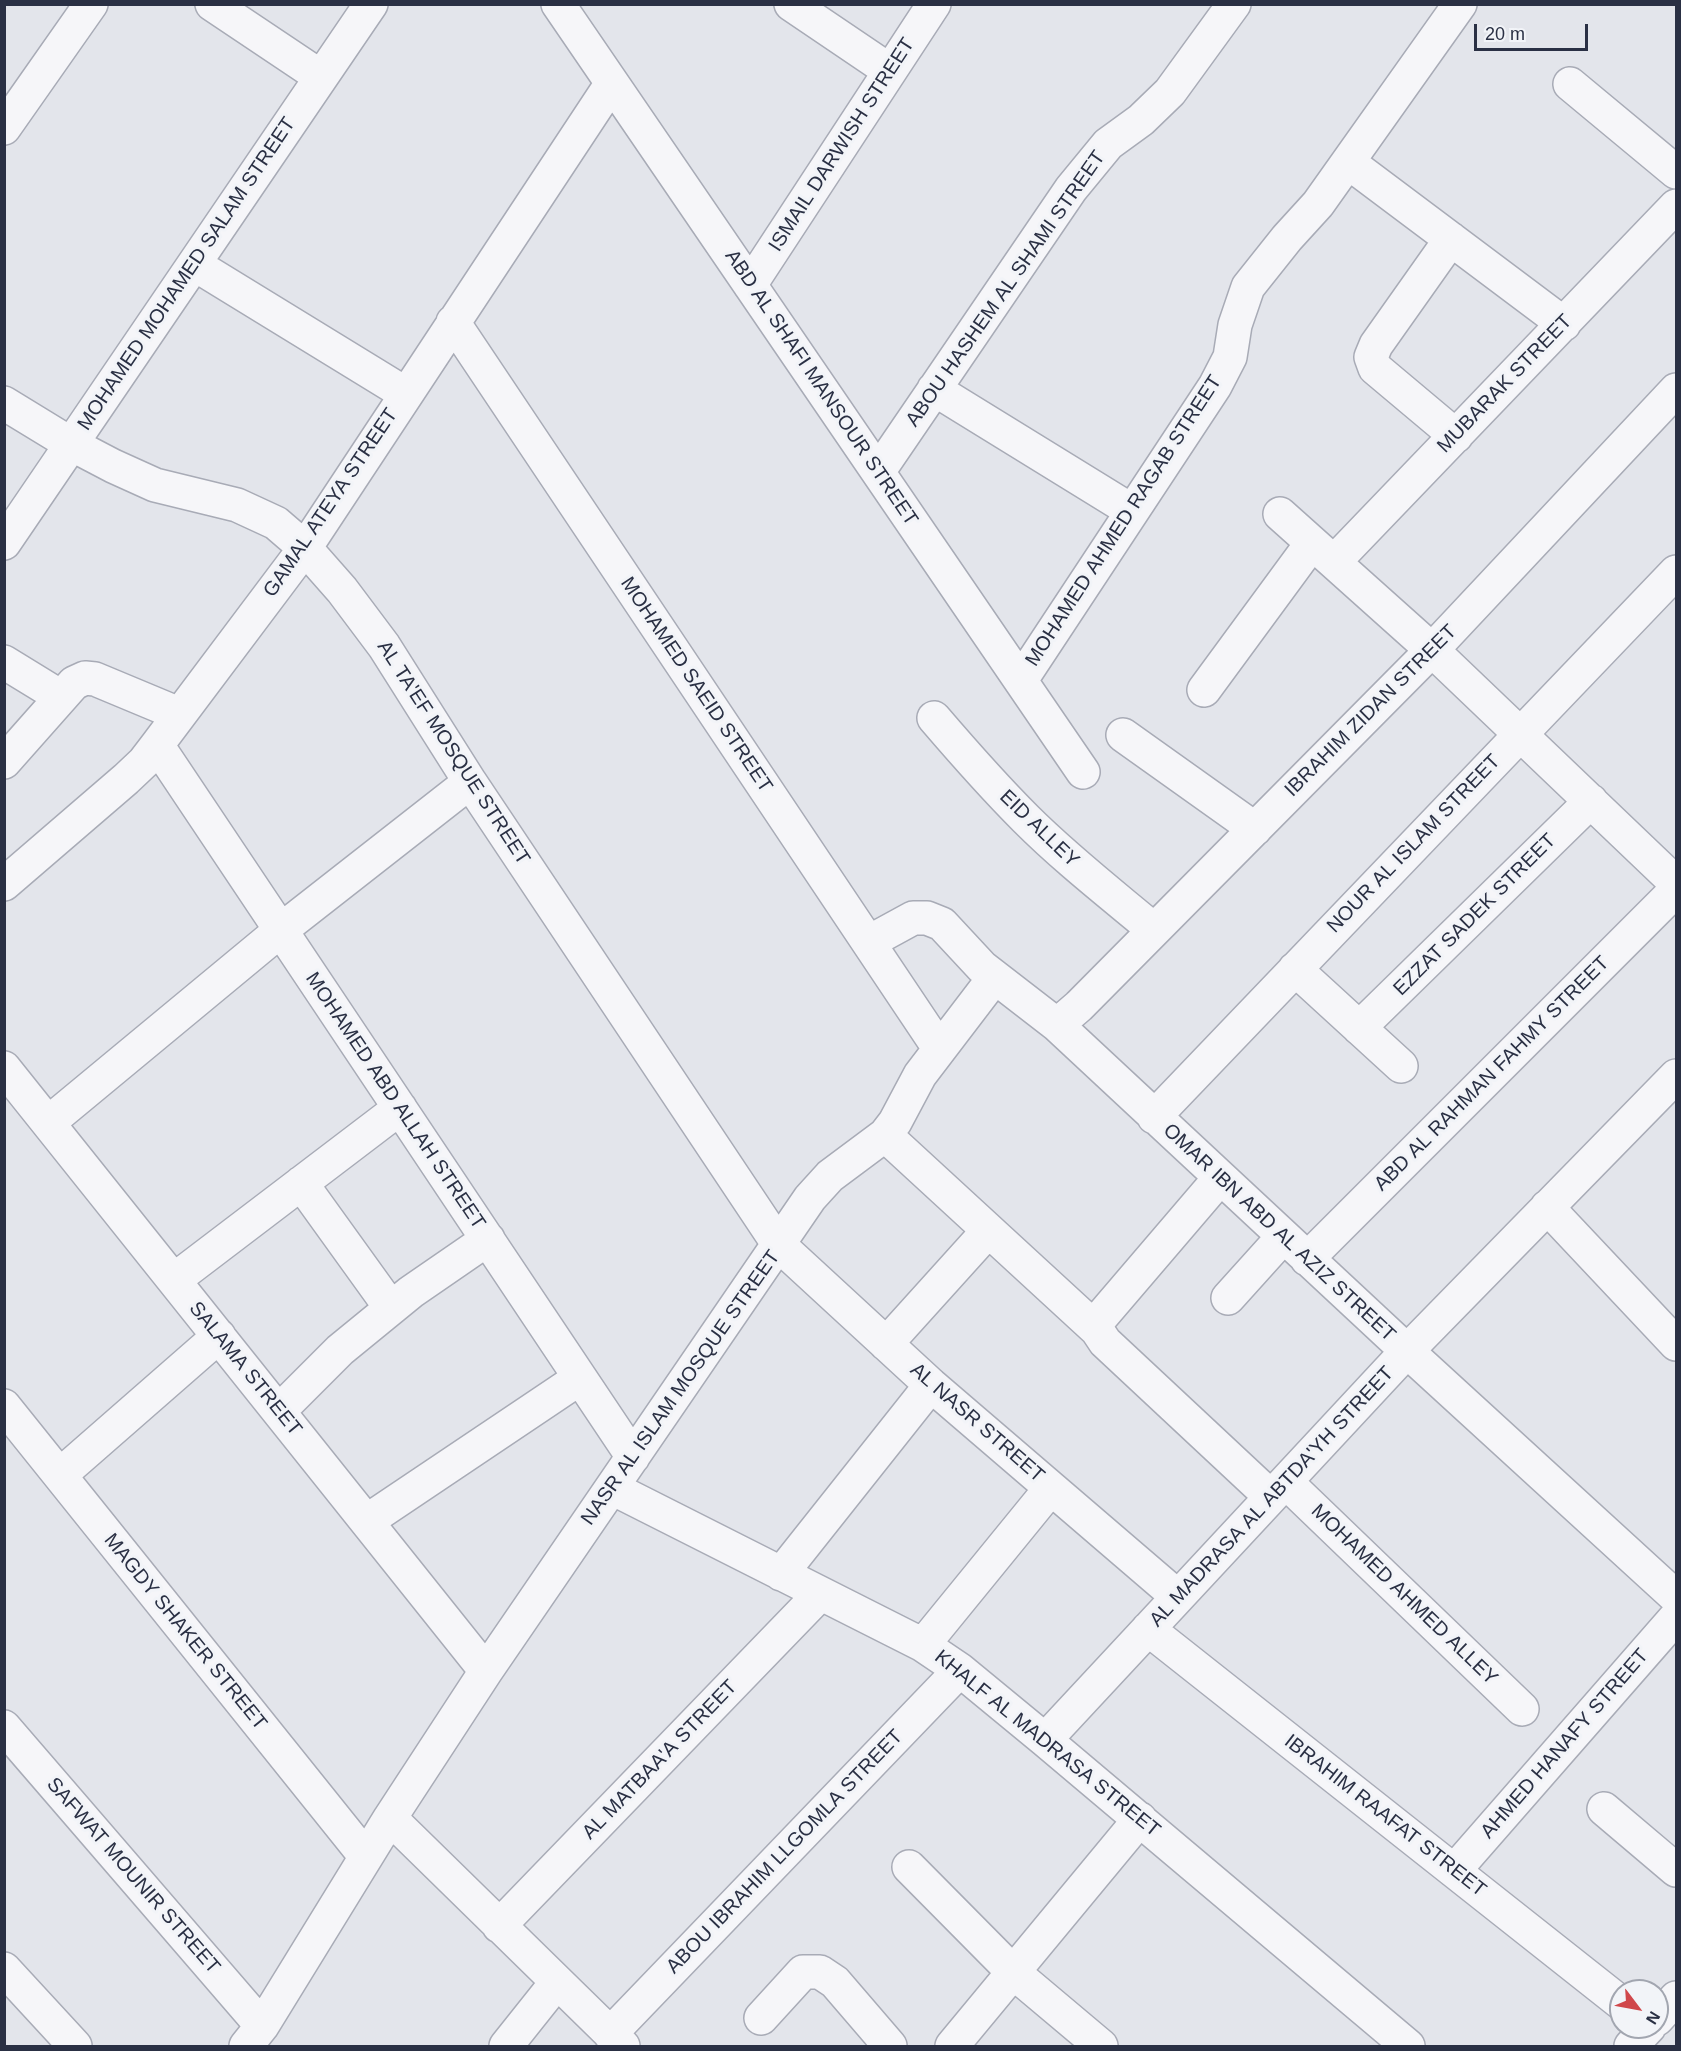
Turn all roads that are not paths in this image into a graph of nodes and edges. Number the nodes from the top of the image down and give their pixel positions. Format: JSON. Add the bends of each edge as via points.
{"nodes":[{"id":1,"x":91,"y":4,"type":"edge"},
{"id":2,"x":212,"y":4,"type":"edge"},
{"id":3,"x":371,"y":4,"type":"edge"},
{"id":4,"x":558,"y":4,"type":"edge"},
{"id":5,"x":791,"y":4,"type":"edge"},
{"id":6,"x":934,"y":4,"type":"edge"},
{"id":7,"x":1234,"y":4,"type":"edge"},
{"id":8,"x":1460,"y":4,"type":"edge"},
{"id":9,"x":891,"y":71,"type":"junction"},
{"id":10,"x":321,"y":77,"type":"junction"},
{"id":11,"x":612,"y":83,"type":"junction"},
{"id":12,"x":1570,"y":84,"type":"dead end"},
{"id":13,"x":4,"y":128,"type":"edge"},
{"id":14,"x":1671,"y":158,"type":"edge"},
{"id":15,"x":1348,"y":162,"type":"junction"},
{"id":16,"x":1677,"y":206,"type":"edge"},
{"id":17,"x":1451,"y":239,"type":"junction"},
{"id":18,"x":194,"y":264,"type":"junction"},
{"id":19,"x":750,"y":285,"type":"junction"},
{"id":20,"x":453,"y":322,"type":"junction"},
{"id":21,"x":1563,"y":324,"type":"junction"},
{"id":22,"x":934,"y":388,"type":"junction"},
{"id":23,"x":1677,"y":390,"type":"edge"},
{"id":24,"x":406,"y":394,"type":"junction"},
{"id":25,"x":4,"y":403,"type":"edge"},
{"id":26,"x":1456,"y":436,"type":"junction"},
{"id":27,"x":71,"y":444,"type":"junction"},
{"id":28,"x":878,"y":472,"type":"junction"},
{"id":29,"x":1132,"y":511,"type":"junction"},
{"id":30,"x":1280,"y":514,"type":"dead end"},
{"id":31,"x":4,"y":543,"type":"edge"},
{"id":32,"x":305,"y":548,"type":"junction"},
{"id":33,"x":1323,"y":552,"type":"junction"},
{"id":34,"x":1677,"y":572,"type":"edge"},
{"id":35,"x":1432,"y":650,"type":"junction"},
{"id":36,"x":4,"y":662,"type":"edge"},
{"id":37,"x":1020,"y":680,"type":"junction"},
{"id":38,"x":1204,"y":690,"type":"dead end"},
{"id":39,"x":61,"y":697,"type":"junction"},
{"id":40,"x":179,"y":714,"type":"junction"},
{"id":41,"x":934,"y":718,"type":"dead end"},
{"id":42,"x":1520,"y":733,"type":"junction"},
{"id":43,"x":1123,"y":735,"type":"dead end"},
{"id":44,"x":157,"y":745,"type":"junction"},
{"id":45,"x":4,"y":762,"type":"edge"},
{"id":46,"x":1083,"y":772,"type":"dead end"},
{"id":47,"x":470,"y":782,"type":"junction"},
{"id":48,"x":1591,"y":801,"type":"junction"},
{"id":49,"x":1255,"y":829,"type":"junction"},
{"id":50,"x":1677,"y":883,"type":"edge"},
{"id":51,"x":4,"y":884,"type":"edge"},
{"id":52,"x":1677,"y":890,"type":"edge"},
{"id":53,"x":281,"y":930,"type":"junction"},
{"id":54,"x":1154,"y":930,"type":"junction"},
{"id":55,"x":868,"y":942,"type":"junction"},
{"id":56,"x":1295,"y":969,"type":"junction"},
{"id":57,"x":994,"y":978,"type":"junction"},
{"id":58,"x":1057,"y":1025,"type":"junction"},
{"id":59,"x":1359,"y":1028,"type":"junction"},
{"id":60,"x":939,"y":1048,"type":"junction"},
{"id":61,"x":1401,"y":1066,"type":"dead end"},
{"id":62,"x":4,"y":1068,"type":"edge"},
{"id":63,"x":1670,"y":1094,"type":"edge"},
{"id":64,"x":400,"y":1108,"type":"junction"},
{"id":65,"x":1154,"y":1117,"type":"junction"},
{"id":66,"x":48,"y":1123,"type":"junction"},
{"id":67,"x":885,"y":1135,"type":"junction"},
{"id":68,"x":1220,"y":1178,"type":"junction"},
{"id":69,"x":301,"y":1183,"type":"junction"},
{"id":70,"x":1547,"y":1207,"type":"junction"},
{"id":71,"x":988,"y":1231,"type":"junction"},
{"id":72,"x":1283,"y":1237,"type":"junction"},
{"id":73,"x":488,"y":1239,"type":"junction"},
{"id":74,"x":779,"y":1245,"type":"junction"},
{"id":75,"x":1307,"y":1258,"type":"junction"},
{"id":76,"x":174,"y":1280,"type":"junction"},
{"id":77,"x":1228,"y":1298,"type":"dead end"},
{"id":78,"x":391,"y":1308,"type":"junction"},
{"id":79,"x":1097,"y":1330,"type":"junction"},
{"id":80,"x":219,"y":1336,"type":"junction"},
{"id":81,"x":886,"y":1344,"type":"junction"},
{"id":82,"x":1677,"y":1344,"type":"edge"},
{"id":83,"x":1407,"y":1351,"type":"junction"},
{"id":84,"x":580,"y":1378,"type":"junction"},
{"id":85,"x":931,"y":1385,"type":"junction"},
{"id":86,"x":4,"y":1406,"type":"edge"},
{"id":87,"x":279,"y":1411,"type":"junction"},
{"id":88,"x":633,"y":1456,"type":"junction"},
{"id":89,"x":60,"y":1475,"type":"junction"},
{"id":90,"x":612,"y":1488,"type":"junction"},
{"id":91,"x":1051,"y":1488,"type":"junction"},
{"id":92,"x":1279,"y":1489,"type":"junction"},
{"id":93,"x":367,"y":1521,"type":"junction"},
{"id":94,"x":781,"y":1575,"type":"junction"},
{"id":95,"x":820,"y":1594,"type":"junction"},
{"id":96,"x":1178,"y":1597,"type":"junction"},
{"id":97,"x":1677,"y":1597,"type":"edge"},
{"id":98,"x":1677,"y":1617,"type":"edge"},
{"id":99,"x":1148,"y":1629,"type":"junction"},
{"id":100,"x":923,"y":1645,"type":"junction"},
{"id":101,"x":960,"y":1670,"type":"junction"},
{"id":102,"x":486,"y":1671,"type":"junction"},
{"id":103,"x":1522,"y":1709,"type":"dead end"},
{"id":104,"x":4,"y":1727,"type":"edge"},
{"id":105,"x":1045,"y":1740,"type":"junction"},
{"id":106,"x":1604,"y":1809,"type":"dead end"},
{"id":107,"x":390,"y":1818,"type":"junction"},
{"id":108,"x":1140,"y":1819,"type":"junction"},
{"id":109,"x":366,"y":1857,"type":"junction"},
{"id":110,"x":909,"y":1867,"type":"dead end"},
{"id":111,"x":1677,"y":1870,"type":"edge"},
{"id":112,"x":1455,"y":1871,"type":"junction"},
{"id":113,"x":500,"y":1926,"type":"junction"},
{"id":114,"x":1013,"y":1972,"type":"junction"},
{"id":115,"x":557,"y":1982,"type":"junction"},
{"id":116,"x":10,"y":1987,"type":"edge"},
{"id":117,"x":1609,"y":1993,"type":"edge"},
{"id":118,"x":761,"y":2018,"type":"dead end"},
{"id":119,"x":254,"y":2036,"type":"edge"},
{"id":120,"x":617,"y":2040,"type":"edge"},
{"id":121,"x":75,"y":2046,"type":"edge"},
{"id":122,"x":506,"y":2046,"type":"edge"},
{"id":123,"x":890,"y":2046,"type":"edge"},
{"id":124,"x":952,"y":2046,"type":"edge"},
{"id":125,"x":1101,"y":2046,"type":"edge"},
{"id":126,"x":1408,"y":2046,"type":"edge"}],
"edges":[{"from":1,"to":13,"type":"street"},
{"from":2,"to":10,"type":"street"},
{"from":3,"to":10,"type":"street","name":"MOHAMED MOHAMED SALAM STREET"},
{"from":4,"to":11,"type":"street","name":"ABD AL SHAFI MANSOUR STREET"},
{"from":5,"to":9,"type":"street"},
{"from":6,"to":9,"type":"street","name":"ISMAIL DARWISH STREET"},
{"from":7,"to":22,"type":"street","name":"ABOU HASHEM AL SHAMI STREET","via":[[1170,92],[1108,144],[1071,189]]},
{"from":8,"to":15,"type":"street","name":"MOHAMED AHMED RAGAB STREET"},
{"from":9,"to":19,"type":"street","name":"ISMAIL DARWISH STREET"},
{"from":10,"to":18,"type":"street","name":"MOHAMED MOHAMED SALAM STREET"},
{"from":11,"to":19,"type":"street","name":"ABD AL SHAFI MANSOUR STREET"},
{"from":11,"to":20,"type":"street","name":"GAMAL ATEYA STREET"},
{"from":12,"to":14,"type":"street"},
{"from":15,"to":17,"type":"street"},
{"from":15,"to":29,"type":"street","name":"MOHAMED AHMED RAGAB STREET","via":[[1318,204],[1248,286],[1225,367]]},
{"from":16,"to":21,"type":"street","name":"MUBARAK STREET"},
{"from":17,"to":21,"type":"street"},
{"from":17,"to":26,"type":"street","via":[[1371,357],[1375,368]]},
{"from":18,"to":24,"type":"street"},
{"from":18,"to":27,"type":"street","name":"MOHAMED MOHAMED SALAM STREET"},
{"from":19,"to":28,"type":"street","name":"ABD AL SHAFI MANSOUR STREET"},
{"from":20,"to":24,"type":"street","name":"GAMAL ATEYA STREET"},
{"from":20,"to":55,"type":"street","name":"MOHAMED SAEID STREET"},
{"from":21,"to":26,"type":"street","name":"MUBARAK STREET"},
{"from":22,"to":28,"type":"street","name":"ABOU HASHEM AL SHAMI STREET"},
{"from":22,"to":29,"type":"street"},
{"from":23,"to":35,"type":"street","name":"IBRAHIM ZIDAN STREET"},
{"from":24,"to":32,"type":"street","name":"GAMAL ATEYA STREET"},
{"from":25,"to":27,"type":"street","name":"AL TA'EF MOSQUE STREET"},
{"from":26,"to":33,"type":"street","name":"MUBARAK STREET"},
{"from":27,"to":31,"type":"street","name":"MOHAMED MOHAMED SALAM STREET"},
{"from":27,"to":32,"type":"street","name":"AL TA'EF MOSQUE STREET","via":[[155,485],[237,505],[276,522]]},
{"from":28,"to":37,"type":"street","name":"ABD AL SHAFI MANSOUR STREET"},
{"from":29,"to":37,"type":"street","name":"MOHAMED AHMED RAGAB STREET"},
{"from":30,"to":33,"type":"street"},
{"from":32,"to":40,"type":"street","name":"GAMAL ATEYA STREET"},
{"from":32,"to":47,"type":"street","name":"AL TA'EF MOSQUE STREET","via":[[384,646]]},
{"from":33,"to":35,"type":"street"},
{"from":33,"to":38,"type":"street","name":"MUBARAK STREET"},
{"from":34,"to":42,"type":"street","name":"NOUR AL ISLAM STREET"},
{"from":35,"to":42,"type":"street"},
{"from":35,"to":49,"type":"street","name":"IBRAHIM ZIDAN STREET"},
{"from":36,"to":39,"type":"street"},
{"from":37,"to":46,"type":"street","name":"ABD AL SHAFI MANSOUR STREET"},
{"from":39,"to":40,"type":"street","via":[[74,683],[95,679]]},
{"from":39,"to":45,"type":"street"},
{"from":40,"to":44,"type":"street","name":"GAMAL ATEYA STREET"},
{"from":41,"to":54,"type":"street","name":"EID ALLEY","via":[[1028,820]]},
{"from":42,"to":48,"type":"street"},
{"from":42,"to":56,"type":"street","name":"NOUR AL ISLAM STREET"},
{"from":43,"to":49,"type":"street"},
{"from":44,"to":51,"type":"street","name":"GAMAL ATEYA STREET","via":[[126,779]]},
{"from":44,"to":53,"type":"street","name":"MOHAMED ABD ALLAH STREET"},
{"from":47,"to":53,"type":"street"},
{"from":47,"to":74,"type":"street","name":"AL TA'EF MOSQUE STREET"},
{"from":48,"to":50,"type":"street"},
{"from":48,"to":59,"type":"street","name":"EZZAT SADEK STREET"},
{"from":49,"to":54,"type":"street","name":"IBRAHIM ZIDAN STREET"},
{"from":52,"to":75,"type":"street","name":"ABD AL RAHMAN FAHMY STREET"},
{"from":53,"to":64,"type":"street","name":"MOHAMED ABD ALLAH STREET"},
{"from":53,"to":66,"type":"street"},
{"from":54,"to":58,"type":"street","name":"IBRAHIM ZIDAN STREET"},
{"from":55,"to":57,"type":"street","name":"OMAR IBN ABD AL AZIZ STREET","via":[[914,918],[927,918],[942,924]]},
{"from":55,"to":60,"type":"street","name":"MOHAMED SAEID STREET"},
{"from":56,"to":59,"type":"street"},
{"from":56,"to":65,"type":"street","name":"NOUR AL ISLAM STREET"},
{"from":57,"to":58,"type":"street","name":"OMAR IBN ABD AL AZIZ STREET"},
{"from":57,"to":60,"type":"street","name":"NASR AL ISLAM MOSQUE STREET"},
{"from":58,"to":65,"type":"street","name":"OMAR IBN ABD AL AZIZ STREET"},
{"from":59,"to":61,"type":"street"},
{"from":60,"to":67,"type":"street","name":"NASR AL ISLAM MOSQUE STREET"},
{"from":62,"to":66,"type":"street","name":"SALAMA STREET"},
{"from":63,"to":70,"type":"street","name":"AL MADRASA AL ABTDA'YH STREET"},
{"from":64,"to":69,"type":"street"},
{"from":64,"to":73,"type":"street","name":"MOHAMED ABD ALLAH STREET"},
{"from":65,"to":68,"type":"street","name":"OMAR IBN ABD AL AZIZ STREET"},
{"from":66,"to":76,"type":"street","name":"SALAMA STREET"},
{"from":67,"to":71,"type":"street","name":"MOHAMED AHMED ALLEY"},
{"from":67,"to":74,"type":"street","name":"NASR AL ISLAM MOSQUE STREET","via":[[830,1176],[810,1198]]},
{"from":68,"to":72,"type":"street","name":"OMAR IBN ABD AL AZIZ STREET"},
{"from":68,"to":79,"type":"street","via":[[1102,1316]]},
{"from":69,"to":76,"type":"street"},
{"from":69,"to":78,"type":"street"},
{"from":70,"to":82,"type":"street"},
{"from":70,"to":83,"type":"street","name":"AL MADRASA AL ABTDA'YH STREET"},
{"from":71,"to":79,"type":"street","name":"MOHAMED AHMED ALLEY"},
{"from":71,"to":81,"type":"street"},
{"from":72,"to":75,"type":"street","name":"OMAR IBN ABD AL AZIZ STREET"},
{"from":72,"to":77,"type":"street"},
{"from":73,"to":78,"type":"street"},
{"from":73,"to":84,"type":"street","name":"MOHAMED ABD ALLAH STREET"},
{"from":74,"to":81,"type":"street","name":"AL NASR STREET"},
{"from":74,"to":88,"type":"street","name":"NASR AL ISLAM MOSQUE STREET"},
{"from":75,"to":83,"type":"street","name":"OMAR IBN ABD AL AZIZ STREET"},
{"from":76,"to":80,"type":"street","name":"SALAMA STREET"},
{"from":78,"to":87,"type":"street","via":[[340,1350]]},
{"from":79,"to":92,"type":"street","name":"MOHAMED AHMED ALLEY","via":[[1104,1342]]},
{"from":80,"to":87,"type":"street","name":"SALAMA STREET"},
{"from":80,"to":89,"type":"street"},
{"from":81,"to":85,"type":"street","name":"AL NASR STREET"},
{"from":83,"to":92,"type":"street","name":"AL MADRASA AL ABTDA'YH STREET"},
{"from":83,"to":97,"type":"street","name":"OMAR IBN ABD AL AZIZ STREET"},
{"from":84,"to":88,"type":"street","name":"MOHAMED ABD ALLAH STREET"},
{"from":84,"to":93,"type":"street"},
{"from":85,"to":91,"type":"street","name":"AL NASR STREET"},
{"from":85,"to":94,"type":"street"},
{"from":86,"to":89,"type":"street","name":"MAGDY SHAKER STREET"},
{"from":87,"to":93,"type":"street","name":"SALAMA STREET"},
{"from":88,"to":90,"type":"street","name":"NASR AL ISLAM MOSQUE STREET"},
{"from":89,"to":109,"type":"street","name":"MAGDY SHAKER STREET"},
{"from":90,"to":94,"type":"street","name":"KHALF AL MADRASA STREET"},
{"from":90,"to":102,"type":"street","name":"NASR AL ISLAM MOSQUE STREET"},
{"from":91,"to":96,"type":"street","name":"AL NASR STREET"},
{"from":91,"to":100,"type":"street"},
{"from":92,"to":96,"type":"street","name":"AL MADRASA AL ABTDA'YH STREET"},
{"from":92,"to":103,"type":"street","name":"MOHAMED AHMED ALLEY"},
{"from":93,"to":102,"type":"street","name":"SALAMA STREET"},
{"from":94,"to":95,"type":"street","name":"KHALF AL MADRASA STREET"},
{"from":95,"to":100,"type":"street","name":"KHALF AL MADRASA STREET"},
{"from":95,"to":113,"type":"street","name":"AL MATBAA'A STREET"},
{"from":96,"to":99,"type":"street","name":"AL MADRASA AL ABTDA'YH STREET"},
{"from":98,"to":112,"type":"street","name":"AHMED HANAFY STREET"},
{"from":99,"to":105,"type":"street","name":"AL MADRASA AL ABTDA'YH STREET"},
{"from":99,"to":112,"type":"street","name":"IBRAHIM RAAFAT STREET"},
{"from":100,"to":101,"type":"street","name":"KHALF AL MADRASA STREET"},
{"from":101,"to":105,"type":"street","name":"KHALF AL MADRASA STREET"},
{"from":101,"to":120,"type":"street","name":"ABOU IBRAHIM LLGOMLA STREET"},
{"from":102,"to":107,"type":"street","name":"NASR AL ISLAM MOSQUE STREET"},
{"from":104,"to":119,"type":"street","name":"SAFWAT MOUNIR STREET"},
{"from":105,"to":108,"type":"street","name":"KHALF AL MADRASA STREET"},
{"from":106,"to":111,"type":"street"},
{"from":107,"to":109,"type":"street","name":"NASR AL ISLAM MOSQUE STREET"},
{"from":107,"to":113,"type":"street"},
{"from":108,"to":114,"type":"street"},
{"from":108,"to":126,"type":"street","name":"KHALF AL MADRASA STREET"},
{"from":109,"to":119,"type":"street","name":"NASR AL ISLAM MOSQUE STREET"},
{"from":110,"to":114,"type":"street"},
{"from":112,"to":117,"type":"street","name":"IBRAHIM RAAFAT STREET"},
{"from":113,"to":115,"type":"street"},
{"from":114,"to":124,"type":"street"},
{"from":114,"to":125,"type":"street"},
{"from":115,"to":120,"type":"street"},
{"from":115,"to":122,"type":"street"},
{"from":116,"to":121,"type":"street"},
{"from":118,"to":123,"type":"street","via":[[803,1972],[820,1972],[835,1982]]}]}
